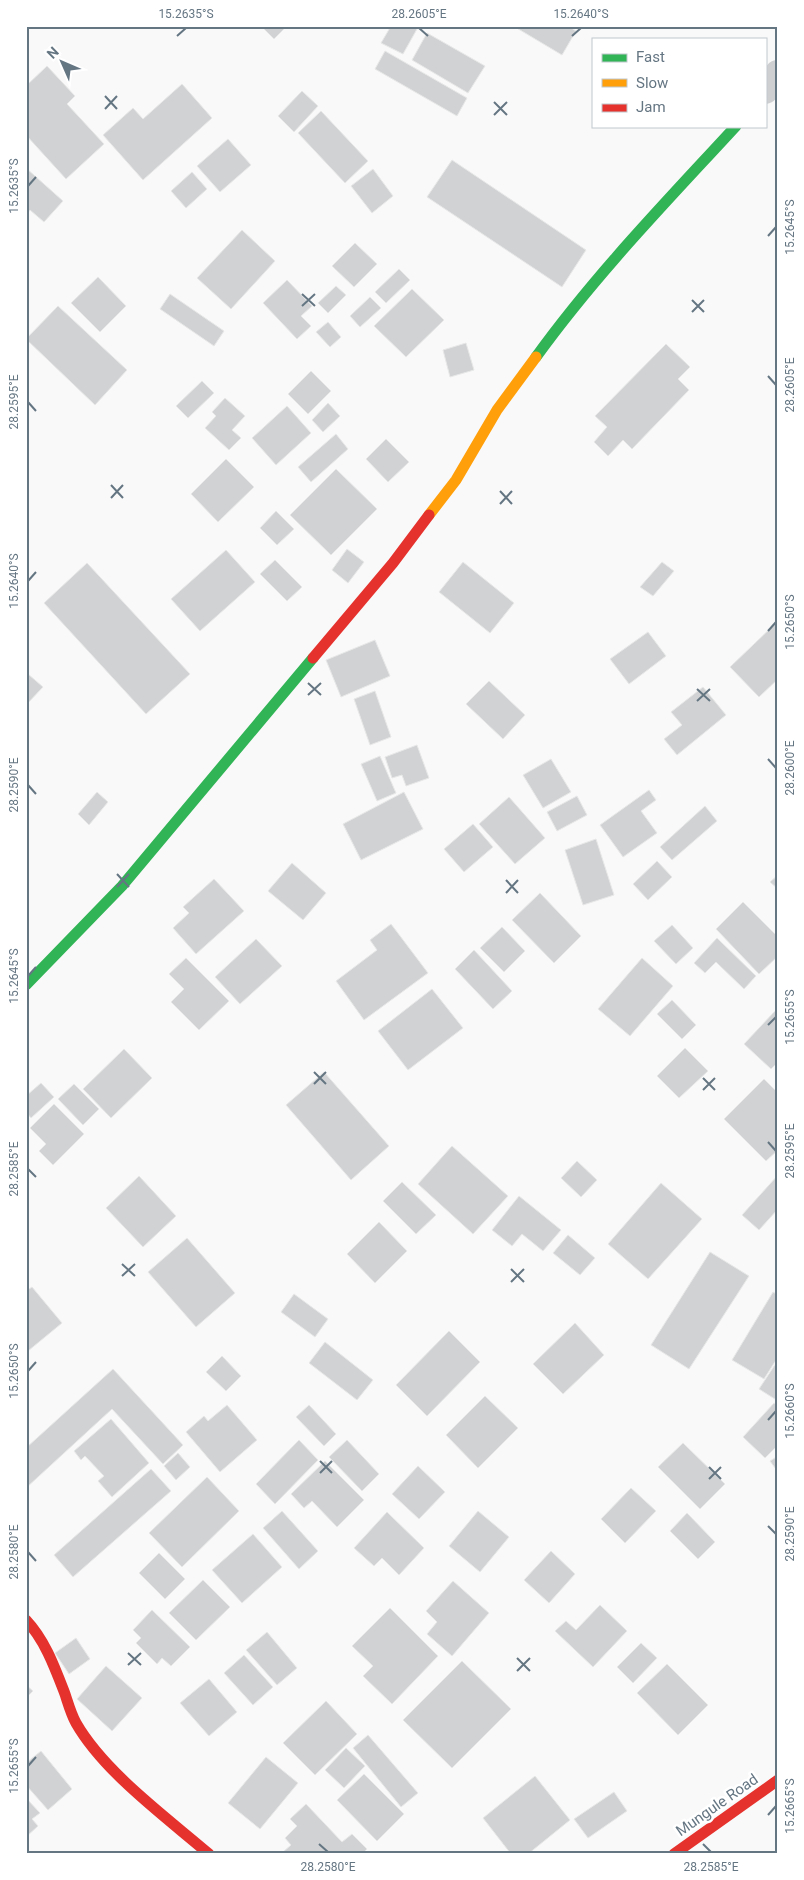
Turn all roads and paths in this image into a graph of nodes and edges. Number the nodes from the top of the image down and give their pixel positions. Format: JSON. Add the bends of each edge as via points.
{"nodes":[{"id":1,"x":778,"y":74,"type":"edge"},
{"id":2,"x":766,"y":89,"type":"edge"},
{"id":3,"x":734,"y":128,"type":"edge"},
{"id":4,"x":26,"y":985,"type":"edge"},
{"id":5,"x":26,"y":1620,"type":"edge"},
{"id":6,"x":778,"y":1780,"type":"edge"},
{"id":7,"x":209,"y":1854,"type":"edge"},
{"id":8,"x":674,"y":1854,"type":"edge"}],
"edges":[{"from":1,"to":2,"type":"street"},
{"from":3,"to":4,"type":"street","via":[[644,225],[562,321],[497,410],[456,480],[394,563],[122,886]]},
{"from":5,"to":7,"type":"street","via":[[38,1633],[75,1722],[102,1759]]},
{"from":6,"to":8,"type":"street","name":"Mungule Road"}]}
